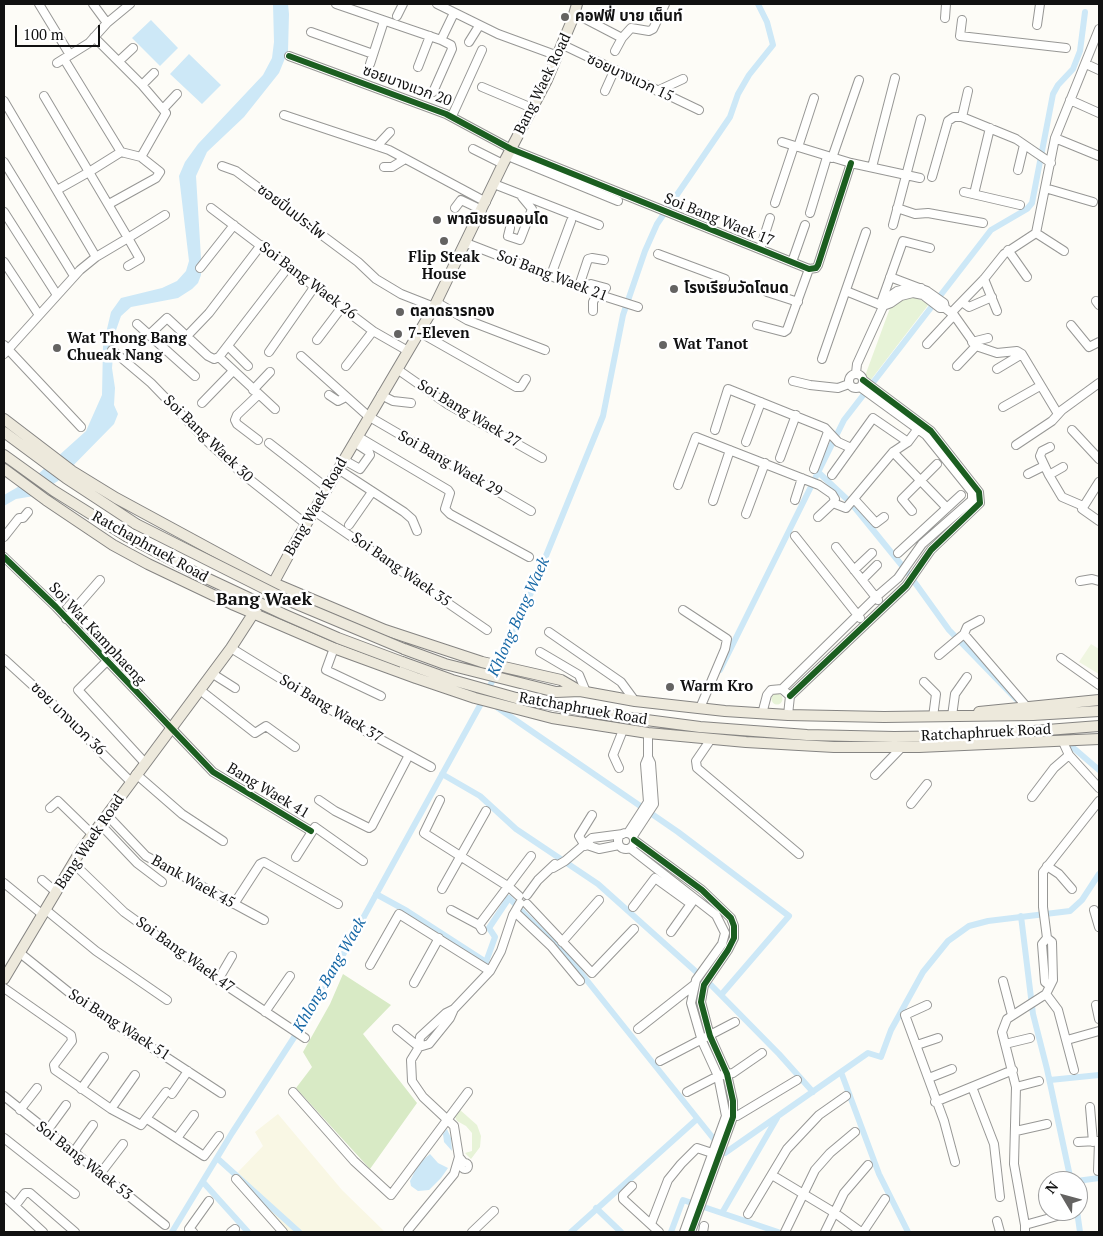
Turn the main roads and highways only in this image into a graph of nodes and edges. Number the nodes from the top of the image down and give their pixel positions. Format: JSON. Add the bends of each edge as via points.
{"nodes":[{"id":1,"x":575,"y":8,"type":"edge"},
{"id":2,"x":4,"y":419,"type":"edge"},
{"id":3,"x":4,"y":432,"type":"edge"},
{"id":4,"x":39,"y":454,"type":"junction"},
{"id":5,"x":4,"y":455,"type":"edge"},
{"id":6,"x":9,"y":468,"type":"edge"},
{"id":7,"x":69,"y":474,"type":"junction"},
{"id":8,"x":218,"y":555,"type":"junction"},
{"id":9,"x":273,"y":583,"type":"junction"},
{"id":10,"x":200,"y":588,"type":"junction"},
{"id":11,"x":303,"y":597,"type":"junction"},
{"id":12,"x":255,"y":614,"type":"junction"},
{"id":13,"x":290,"y":629,"type":"junction"},
{"id":14,"x":583,"y":692,"type":"junction"},
{"id":15,"x":1099,"y":700,"type":"edge"},
{"id":16,"x":1099,"y":711,"type":"edge"},
{"id":17,"x":968,"y":716,"type":"junction"},
{"id":18,"x":1099,"y":726,"type":"edge"},
{"id":19,"x":894,"y":736,"type":"junction"},
{"id":20,"x":1099,"y":739,"type":"edge"},
{"id":21,"x":967,"y":745,"type":"junction"},
{"id":22,"x":4,"y":979,"type":"edge"}],
"edges":[{"from":1,"to":9,"type":"main road","name":"Bang Waek Road","via":[[558,56],[435,304]]},
{"from":2,"to":4,"type":"main road","name":"Ratchaphruek Road"},
{"from":3,"to":4,"type":"main road","name":"Ratchaphruek Road"},
{"from":4,"to":7,"type":"main road","name":"Ratchaphruek Road"},
{"from":5,"to":6,"type":"main road","name":"Ratchaphruek Road"},
{"from":6,"to":10,"type":"main road","name":"Ratchaphruek Road","via":[[46,500],[113,545]]},
{"from":6,"to":19,"type":"main road","name":"Ratchaphruek Road","bridge":true,"via":[[54,491],[126,536],[283,614],[402,662],[476,686],[516,698],[608,715],[700,727],[807,735]]},
{"from":7,"to":8,"type":"main road","name":"Ratchaphruek Road"},
{"from":7,"to":14,"type":"main road","name":"Ratchaphruek Road","bridge":true,"via":[[136,524],[287,600],[404,649],[481,673],[556,692]]},
{"from":8,"to":9,"type":"main road","name":"Ratchaphruek Road"},
{"from":8,"to":10,"type":"main road","via":[[246,579],[243,590],[237,597],[232,597]]},
{"from":9,"to":11,"type":"main road","name":"Ratchaphruek Road"},
{"from":9,"to":12,"type":"main road","name":"Bang Waek Road"},
{"from":10,"to":12,"type":"main road","name":"Ratchaphruek Road"},
{"from":11,"to":13,"type":"main road","via":[[290,601],[285,609],[283,615]]},
{"from":11,"to":14,"type":"main road","name":"Ratchaphruek Road","via":[[385,630],[482,662],[561,680]]},
{"from":12,"to":13,"type":"main road","name":"Ratchaphruek Road"},
{"from":12,"to":22,"type":"main road","name":"Bang Waek Road","via":[[92,834]]},
{"from":13,"to":21,"type":"main road","name":"Ratchaphruek Road","via":[[475,698],[552,718],[648,733],[806,746],[902,748]]},
{"from":14,"to":17,"type":"main road","name":"Ratchaphruek Road","via":[[635,701],[762,714]]},
{"from":15,"to":17,"type":"main road","name":"Ratchaphruek Road","via":[[991,709]]},
{"from":16,"to":17,"type":"main road","name":"Ratchaphruek Road"},
{"from":18,"to":19,"type":"main road","name":"Ratchaphruek Road","via":[[968,736]]},
{"from":19,"to":21,"type":"main road"},
{"from":20,"to":21,"type":"main road","name":"Ratchaphruek Road"}]}
